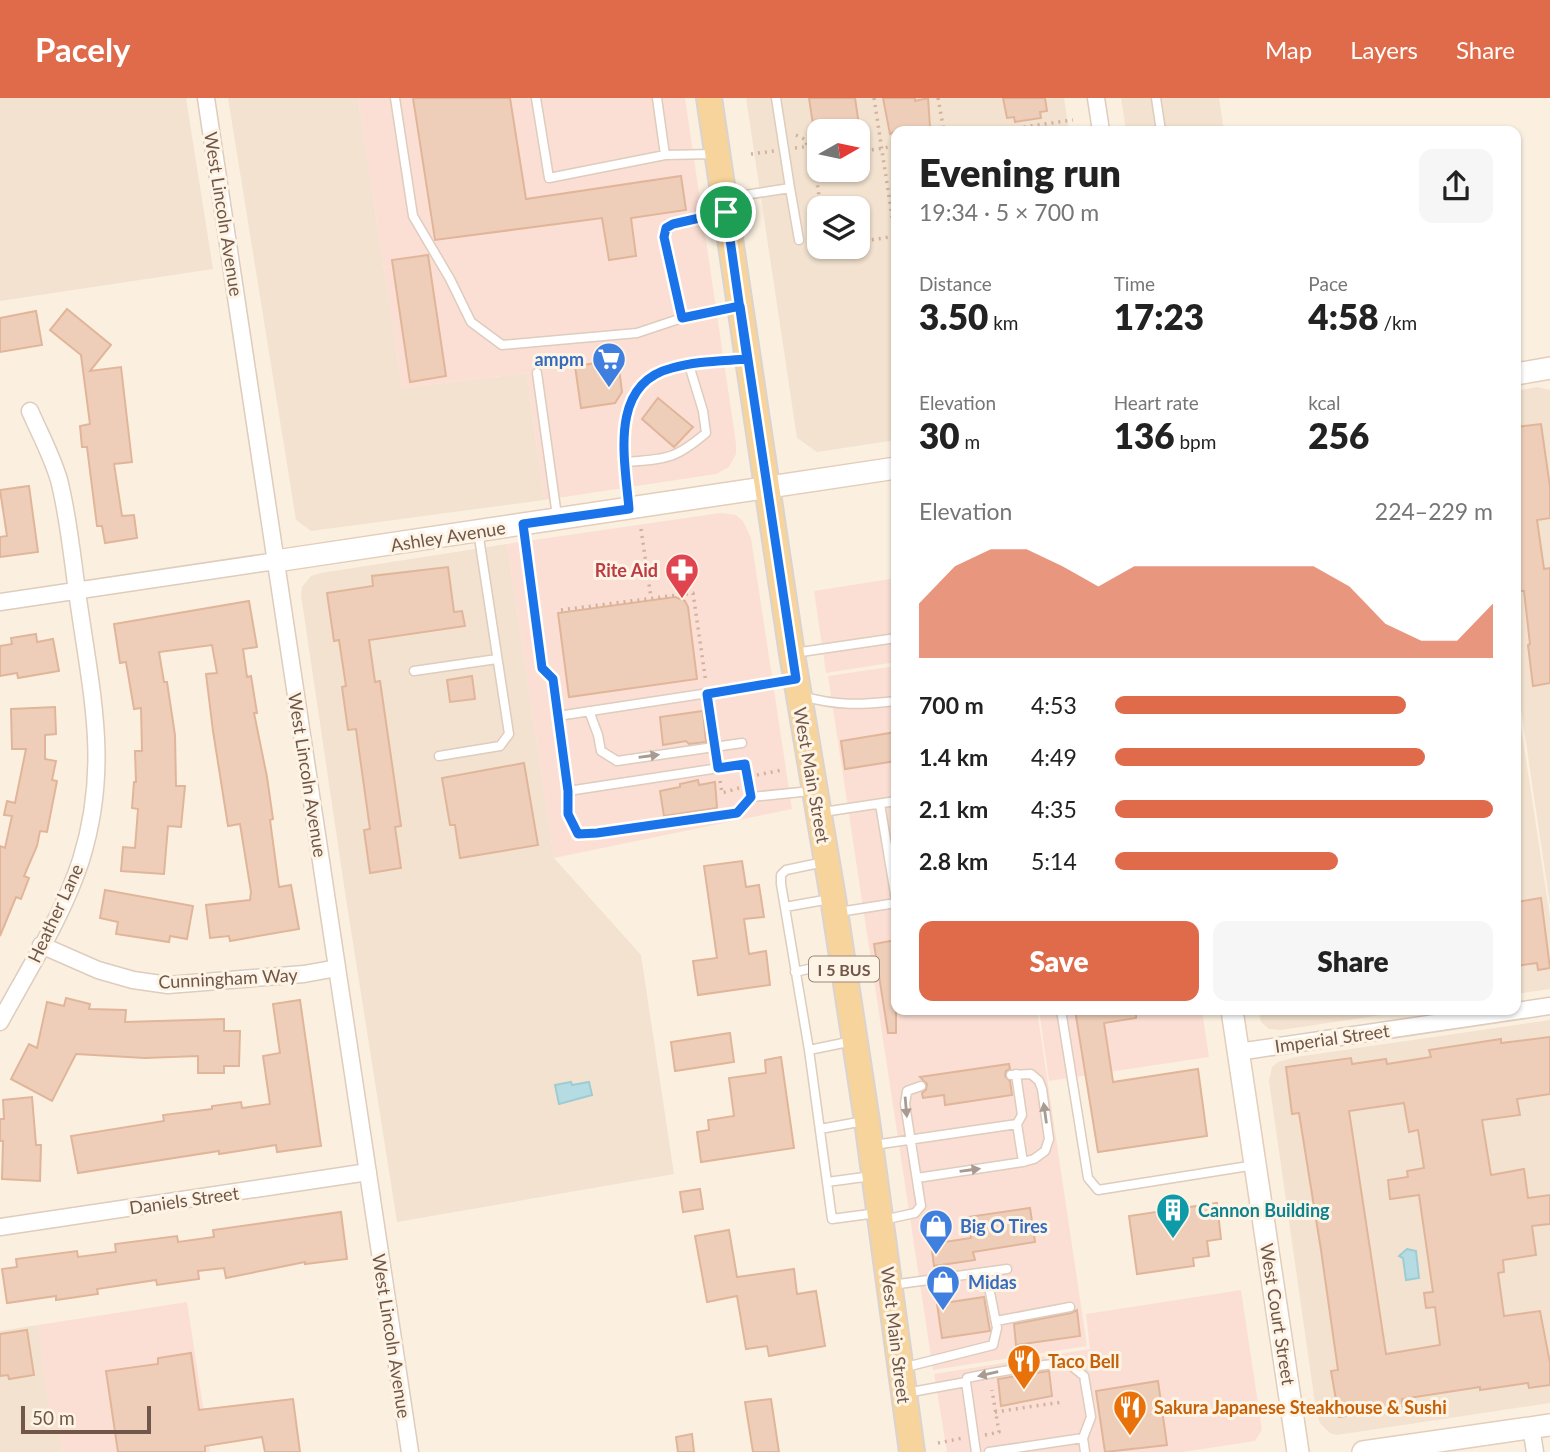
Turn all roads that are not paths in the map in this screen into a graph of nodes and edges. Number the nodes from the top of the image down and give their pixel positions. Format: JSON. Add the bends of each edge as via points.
{"nodes":[{"id":1,"x":206,"y":98,"type":"edge"},
{"id":2,"x":395,"y":98,"type":"edge"},
{"id":3,"x":536,"y":98,"type":"edge"},
{"id":4,"x":657,"y":98,"type":"edge"},
{"id":5,"x":709,"y":98,"type":"edge"},
{"id":6,"x":776,"y":98,"type":"edge"},
{"id":7,"x":1096,"y":98,"type":"edge"},
{"id":8,"x":1156,"y":98,"type":"edge"},
{"id":9,"x":1100,"y":126,"type":"edge"},
{"id":10,"x":1160,"y":126,"type":"edge"},
{"id":11,"x":717,"y":153,"type":"junction"},
{"id":12,"x":665,"y":156,"type":"junction"},
{"id":13,"x":790,"y":188,"type":"junction"},
{"id":14,"x":724,"y":205,"type":"junction"},
{"id":15,"x":799,"y":240,"type":"dead end"},
{"id":16,"x":740,"y":306,"type":"junction"},
{"id":17,"x":682,"y":318,"type":"junction"},
{"id":18,"x":747,"y":359,"type":"junction"},
{"id":19,"x":689,"y":365,"type":"junction"},
{"id":20,"x":1550,"y":368,"type":"edge"},
{"id":21,"x":537,"y":373,"type":"dead end"},
{"id":22,"x":1521,"y":373,"type":"edge"},
{"id":23,"x":30,"y":411,"type":"dead end"},
{"id":24,"x":625,"y":462,"type":"junction"},
{"id":25,"x":891,"y":469,"type":"edge"},
{"id":26,"x":767,"y":488,"type":"junction"},
{"id":27,"x":629,"y":509,"type":"junction"},
{"id":28,"x":558,"y":519,"type":"junction"},
{"id":29,"x":523,"y":524,"type":"junction"},
{"id":30,"x":478,"y":531,"type":"junction"},
{"id":31,"x":276,"y":561,"type":"junction"},
{"id":32,"x":76,"y":591,"type":"junction"},
{"id":33,"x":0,"y":602,"type":"edge"},
{"id":34,"x":891,"y":639,"type":"edge"},
{"id":35,"x":792,"y":653,"type":"junction"},
{"id":36,"x":497,"y":659,"type":"junction"},
{"id":37,"x":414,"y":671,"type":"dead end"},
{"id":38,"x":797,"y":687,"type":"junction"},
{"id":39,"x":891,"y":702,"type":"edge"},
{"id":40,"x":589,"y":711,"type":"junction"},
{"id":41,"x":558,"y":716,"type":"junction"},
{"id":42,"x":742,"y":743,"type":"dead end"},
{"id":43,"x":439,"y":756,"type":"dead end"},
{"id":44,"x":568,"y":791,"type":"junction"},
{"id":45,"x":751,"y":797,"type":"junction"},
{"id":46,"x":817,"y":802,"type":"junction"},
{"id":47,"x":891,"y":802,"type":"edge"},
{"id":48,"x":880,"y":803,"type":"junction"},
{"id":49,"x":827,"y":862,"type":"junction"},
{"id":50,"x":891,"y":871,"type":"edge"},
{"id":51,"x":891,"y":902,"type":"edge"},
{"id":52,"x":835,"y":905,"type":"junction"},
{"id":53,"x":785,"y":907,"type":"junction"},
{"id":54,"x":41,"y":945,"type":"junction"},
{"id":55,"x":843,"y":962,"type":"junction"},
{"id":56,"x":337,"y":968,"type":"junction"},
{"id":57,"x":795,"y":972,"type":"junction"},
{"id":58,"x":1550,"y":1006,"type":"edge"},
{"id":59,"x":1521,"y":1010,"type":"edge"},
{"id":60,"x":1062,"y":1015,"type":"edge"},
{"id":61,"x":1233,"y":1015,"type":"edge"},
{"id":62,"x":1489,"y":1015,"type":"edge"},
{"id":63,"x":0,"y":1022,"type":"edge"},
{"id":64,"x":855,"y":1041,"type":"junction"},
{"id":65,"x":809,"y":1050,"type":"junction"},
{"id":66,"x":1238,"y":1052,"type":"junction"},
{"id":67,"x":921,"y":1086,"type":"dead end"},
{"id":68,"x":1017,"y":1124,"type":"junction"},
{"id":69,"x":820,"y":1129,"type":"junction"},
{"id":70,"x":869,"y":1133,"type":"junction"},
{"id":71,"x":911,"y":1139,"type":"junction"},
{"id":72,"x":1023,"y":1162,"type":"junction"},
{"id":73,"x":1255,"y":1165,"type":"junction"},
{"id":74,"x":368,"y":1172,"type":"junction"},
{"id":75,"x":875,"y":1176,"type":"junction"},
{"id":76,"x":917,"y":1178,"type":"junction"},
{"id":77,"x":827,"y":1182,"type":"junction"},
{"id":78,"x":880,"y":1216,"type":"junction"},
{"id":79,"x":0,"y":1227,"type":"edge"},
{"id":80,"x":1007,"y":1269,"type":"dead end"},
{"id":81,"x":986,"y":1272,"type":"junction"},
{"id":82,"x":889,"y":1285,"type":"junction"},
{"id":83,"x":1070,"y":1307,"type":"dead end"},
{"id":84,"x":996,"y":1321,"type":"junction"},
{"id":85,"x":900,"y":1369,"type":"junction"},
{"id":86,"x":966,"y":1382,"type":"junction"},
{"id":87,"x":903,"y":1394,"type":"junction"},
{"id":88,"x":1541,"y":1426,"type":"edge"},
{"id":89,"x":1083,"y":1438,"type":"junction"},
{"id":90,"x":410,"y":1452,"type":"edge"},
{"id":91,"x":912,"y":1452,"type":"edge"},
{"id":92,"x":976,"y":1452,"type":"edge"},
{"id":93,"x":989,"y":1452,"type":"edge"},
{"id":94,"x":1085,"y":1452,"type":"edge"},
{"id":95,"x":1298,"y":1452,"type":"edge"},
{"id":96,"x":1363,"y":1452,"type":"edge"},
{"id":97,"x":1535,"y":1452,"type":"edge"}],
"edges":[{"from":1,"to":31,"type":"street","name":"West Lincoln Avenue"},
{"from":2,"to":17,"type":"lane","via":[[413,216],[471,322],[502,345],[638,333]]},
{"from":3,"to":12,"type":"lane","via":[[549,178]]},
{"from":4,"to":12,"type":"lane"},
{"from":5,"to":11,"type":"main road","name":"West Main Street","number":"I 5 BUS"},
{"from":6,"to":13,"type":"lane"},
{"from":7,"to":9,"type":"street"},
{"from":8,"to":10,"type":"lane"},
{"from":11,"to":12,"type":"lane"},
{"from":11,"to":14,"type":"main road","name":"West Main Street","number":"I 5 BUS"},
{"from":13,"to":14,"type":"lane"},
{"from":13,"to":15,"type":"lane"},
{"from":14,"to":16,"type":"main road","name":"West Main Street","number":"I 5 BUS"},
{"from":14,"to":17,"type":"lane","via":[[666,228],[664,237]]},
{"from":16,"to":17,"type":"lane"},
{"from":16,"to":18,"type":"main road","name":"West Main Street","number":"I 5 BUS"},
{"from":18,"to":19,"type":"lane"},
{"from":18,"to":26,"type":"main road","name":"West Main Street","number":"I 5 BUS"},
{"from":19,"to":24,"type":"lane","via":[[653,374],[634,392],[625,417]]},
{"from":19,"to":24,"type":"lane","via":[[706,433],[686,450],[665,459]]},
{"from":20,"to":22,"type":"street"},
{"from":21,"to":28,"type":"lane"},
{"from":23,"to":32,"type":"street","name":"Heather Lane","via":[[58,479]]},
{"from":24,"to":27,"type":"lane"},
{"from":25,"to":26,"type":"street","name":"Ashley Avenue"},
{"from":26,"to":27,"type":"street","name":"Ashley Avenue"},
{"from":26,"to":35,"type":"main road","name":"West Main Street","number":"I 5 BUS"},
{"from":27,"to":28,"type":"street","name":"Ashley Avenue"},
{"from":28,"to":29,"type":"street","name":"Ashley Avenue"},
{"from":29,"to":30,"type":"street","name":"Ashley Avenue"},
{"from":29,"to":41,"type":"lane","via":[[542,668],[553,679]]},
{"from":30,"to":31,"type":"street","name":"Ashley Avenue"},
{"from":30,"to":36,"type":"lane"},
{"from":31,"to":32,"type":"street","name":"Ashley Avenue"},
{"from":31,"to":56,"type":"street","name":"West Lincoln Avenue"},
{"from":32,"to":33,"type":"street","name":"Ashley Avenue"},
{"from":32,"to":54,"type":"street","name":"Heather Lane","via":[[95,705],[93,808],[80,860]]},
{"from":34,"to":35,"type":"lane"},
{"from":35,"to":38,"type":"main road","name":"West Main Street","number":"I 5 BUS"},
{"from":36,"to":37,"type":"lane"},
{"from":36,"to":43,"type":"lane","via":[[509,734],[500,746]]},
{"from":38,"to":39,"type":"lane","via":[[827,703],[855,706]]},
{"from":38,"to":40,"type":"lane"},
{"from":38,"to":46,"type":"main road","name":"West Main Street","number":"I 5 BUS"},
{"from":40,"to":41,"type":"lane"},
{"from":40,"to":42,"type":"lane","one_way":true,"via":[[601,751],[617,761]]},
{"from":41,"to":44,"type":"lane"},
{"from":44,"to":45,"type":"lane","via":[[745,764]]},
{"from":44,"to":45,"type":"lane","via":[[568,814],[578,834],[737,813]]},
{"from":45,"to":46,"type":"lane"},
{"from":46,"to":48,"type":"lane"},
{"from":46,"to":49,"type":"main road","name":"West Main Street","number":"I 5 BUS"},
{"from":47,"to":48,"type":"lane"},
{"from":48,"to":50,"type":"lane"},
{"from":49,"to":52,"type":"main road","name":"West Main Street","number":"I 5 BUS"},
{"from":49,"to":53,"type":"lane","via":[[781,874]]},
{"from":51,"to":52,"type":"lane"},
{"from":52,"to":53,"type":"lane"},
{"from":52,"to":55,"type":"main road","name":"West Main Street","number":"I 5 BUS"},
{"from":53,"to":57,"type":"lane"},
{"from":54,"to":56,"type":"street","name":"Cunningham Way","via":[[98,970],[169,985]]},
{"from":54,"to":63,"type":"street","name":"Heather Lane"},
{"from":55,"to":57,"type":"lane"},
{"from":55,"to":64,"type":"main road","name":"West Main Street","number":"I 5 BUS"},
{"from":56,"to":74,"type":"street","name":"West Lincoln Avenue"},
{"from":57,"to":65,"type":"lane"},
{"from":58,"to":59,"type":"street","name":"Imperial Street"},
{"from":60,"to":73,"type":"lane","via":[[1088,1178],[1097,1189]]},
{"from":61,"to":66,"type":"street","name":"West Court Street"},
{"from":62,"to":66,"type":"street","name":"Imperial Street"},
{"from":64,"to":65,"type":"lane"},
{"from":64,"to":70,"type":"main road","name":"West Main Street","number":"I 5 BUS"},
{"from":65,"to":69,"type":"lane"},
{"from":66,"to":73,"type":"street","name":"West Court Street"},
{"from":67,"to":71,"type":"lane","one_way":true,"via":[[910,1088],[905,1096]]},
{"from":68,"to":71,"type":"lane"},
{"from":68,"to":72,"type":"lane"},
{"from":72,"to":68,"type":"lane","one_way":true,"via":[[1045,1151],[1049,1139],[1039,1081],[1031,1074],[1013,1075],[1022,1115]]},
{"from":69,"to":70,"type":"lane"},
{"from":69,"to":77,"type":"lane"},
{"from":70,"to":71,"type":"lane"},
{"from":70,"to":75,"type":"main road","name":"West Main Street","number":"I 5 BUS"},
{"from":71,"to":76,"type":"lane"},
{"from":76,"to":72,"type":"lane","one_way":true},
{"from":73,"to":95,"type":"street","name":"West Court Street"},
{"from":74,"to":79,"type":"street","name":"Daniels Street"},
{"from":74,"to":90,"type":"street","name":"West Lincoln Avenue"},
{"from":75,"to":77,"type":"lane"},
{"from":75,"to":78,"type":"main road","name":"West Main Street","number":"I 5 BUS"},
{"from":76,"to":78,"type":"lane","via":[[919,1211]]},
{"from":77,"to":78,"type":"lane","via":[[832,1219]]},
{"from":78,"to":82,"type":"main road","name":"West Main Street","number":"I 5 BUS"},
{"from":80,"to":81,"type":"lane"},
{"from":81,"to":82,"type":"lane"},
{"from":81,"to":84,"type":"lane"},
{"from":82,"to":85,"type":"main road","name":"West Main Street","number":"I 5 BUS"},
{"from":83,"to":84,"type":"lane"},
{"from":84,"to":85,"type":"lane","via":[[993,1345]]},
{"from":85,"to":87,"type":"main road","name":"West Main Street","number":"I 5 BUS"},
{"from":86,"to":87,"type":"lane"},
{"from":89,"to":86,"type":"lane","one_way":true,"via":[[1091,1417],[1084,1376],[1068,1363],[999,1371]]},
{"from":86,"to":92,"type":"lane"},
{"from":87,"to":91,"type":"main road","name":"West Main Street","number":"I 5 BUS"},
{"from":88,"to":96,"type":"street"},
{"from":88,"to":97,"type":"street"},
{"from":89,"to":93,"type":"lane"},
{"from":89,"to":94,"type":"lane"}]}
